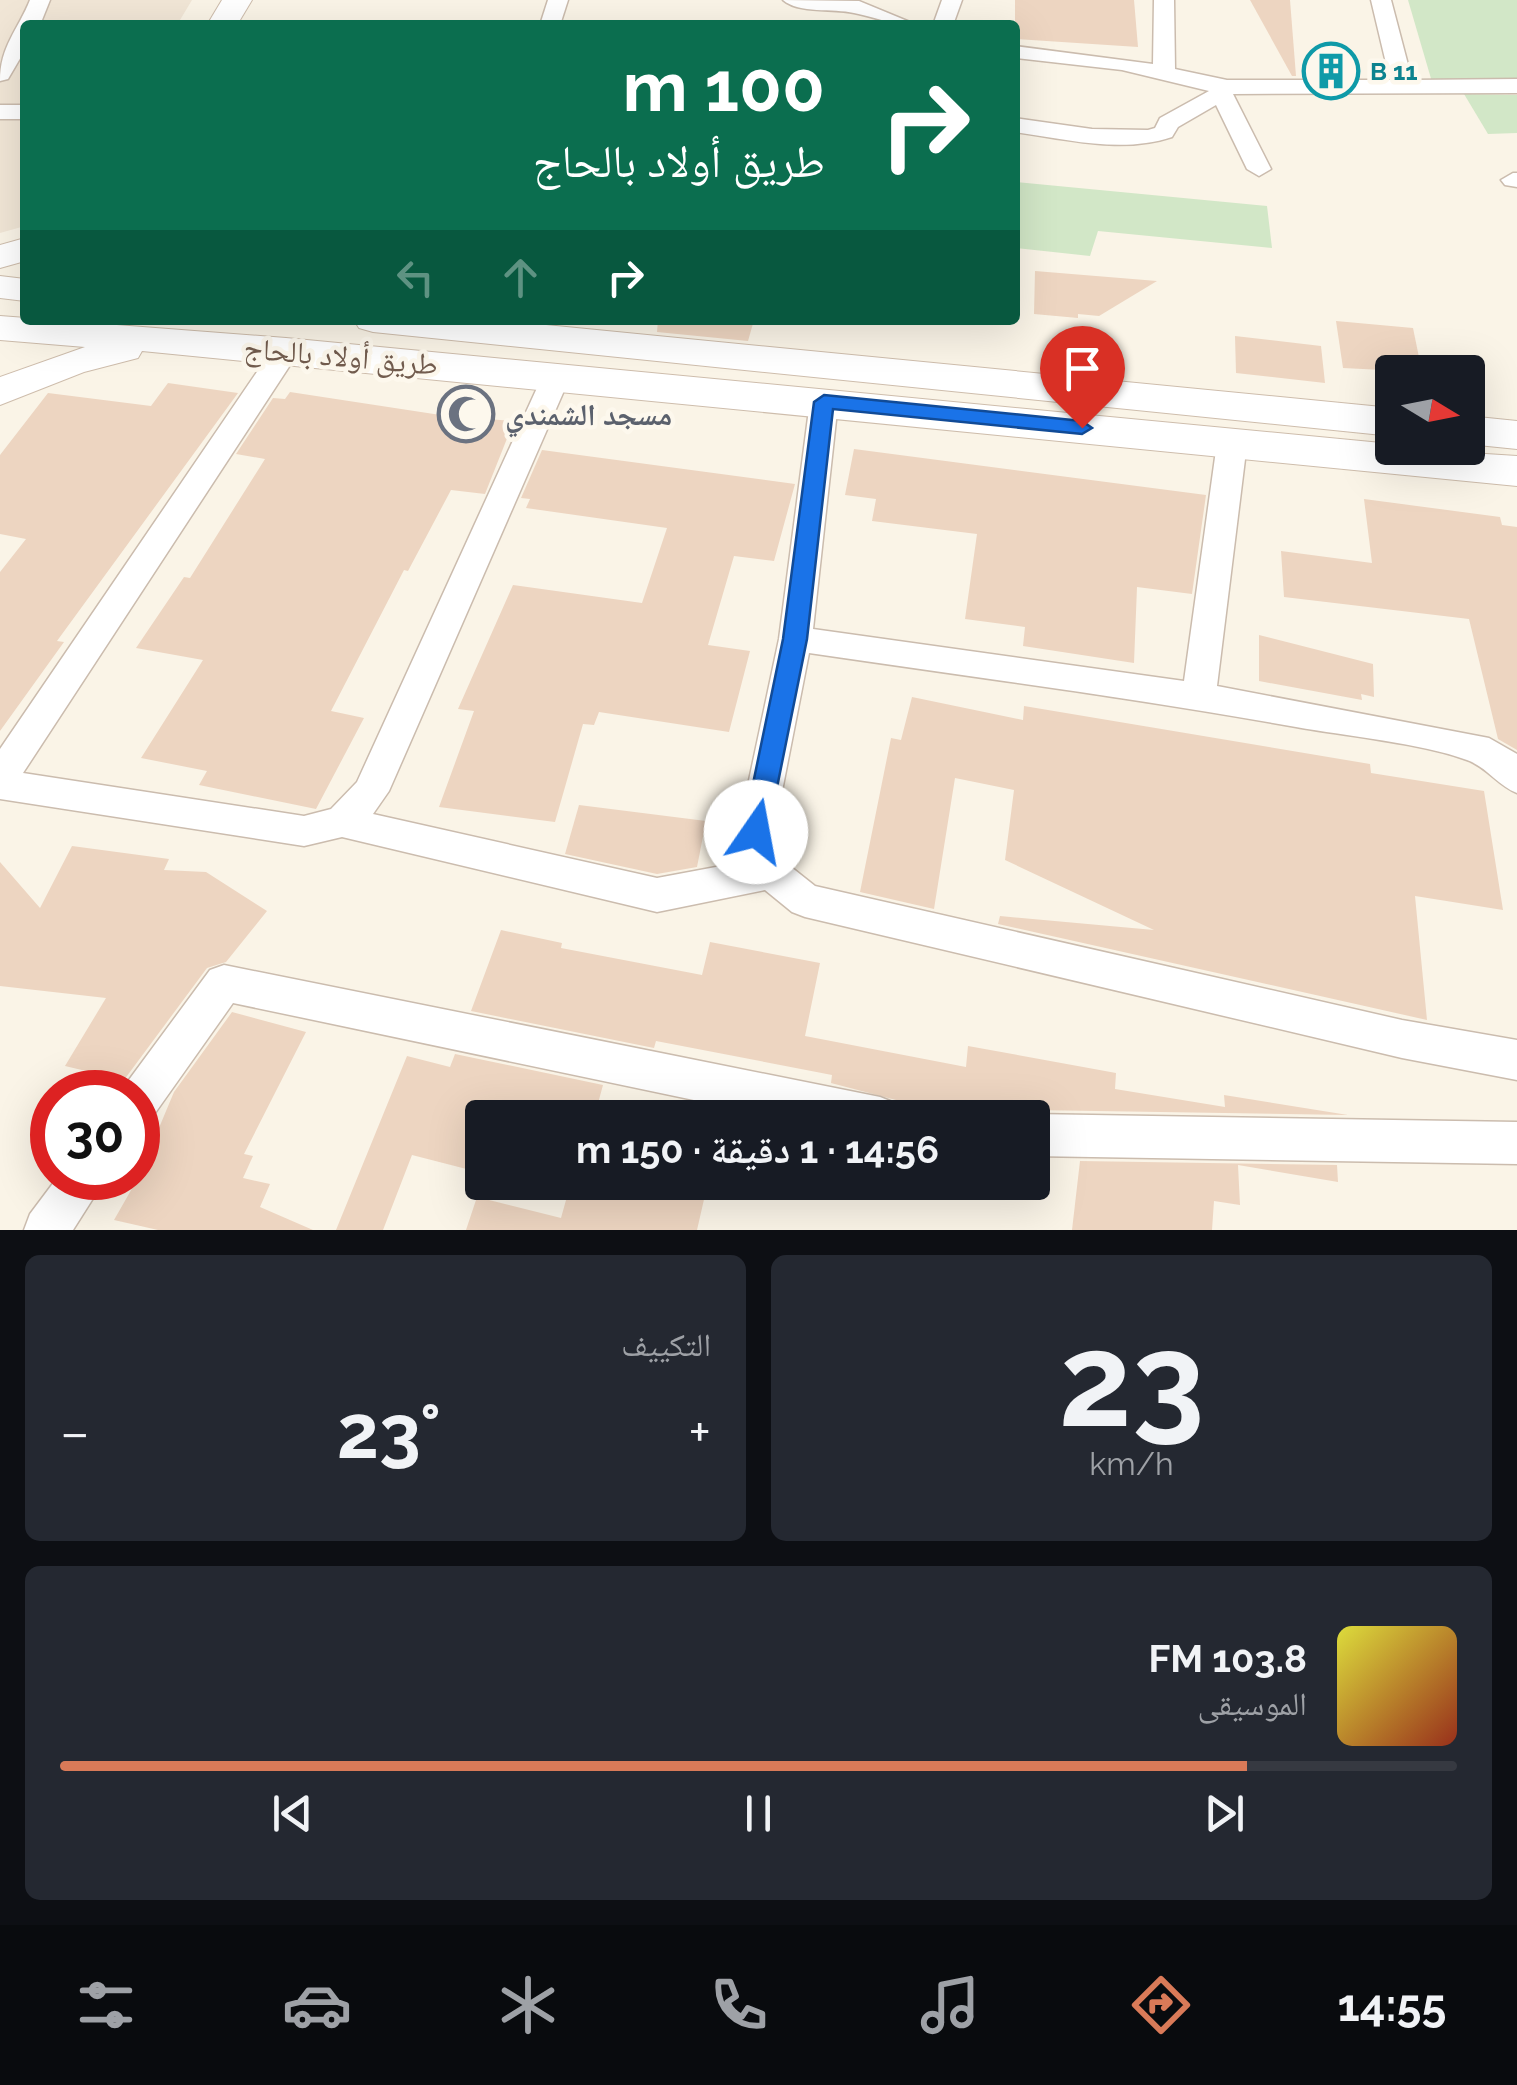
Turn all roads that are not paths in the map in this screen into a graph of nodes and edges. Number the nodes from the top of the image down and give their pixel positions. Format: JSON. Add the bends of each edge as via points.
{"nodes":[{"id":1,"x":793,"y":0,"type":"edge"},
{"id":2,"x":1164,"y":0,"type":"edge"},
{"id":3,"x":1380,"y":0,"type":"edge"},
{"id":4,"x":893,"y":20,"type":"edge"},
{"id":5,"x":20,"y":42,"type":"edge"},
{"id":6,"x":1020,"y":53,"type":"edge"},
{"id":7,"x":0,"y":74,"type":"edge"},
{"id":8,"x":1164,"y":74,"type":"junction"},
{"id":9,"x":1517,"y":86,"type":"edge"},
{"id":10,"x":1403,"y":88,"type":"junction"},
{"id":11,"x":1220,"y":90,"type":"junction"},
{"id":12,"x":1020,"y":126,"type":"edge"},
{"id":13,"x":1259,"y":168,"type":"dead end"},
{"id":14,"x":0,"y":288,"type":"edge"},
{"id":15,"x":14,"y":324,"type":"edge"},
{"id":16,"x":22,"y":325,"type":"edge"},
{"id":17,"x":424,"y":325,"type":"edge"},
{"id":18,"x":158,"y":342,"type":"junction"},
{"id":19,"x":286,"y":350,"type":"junction"},
{"id":20,"x":556,"y":377,"type":"junction"},
{"id":21,"x":0,"y":392,"type":"edge"},
{"id":22,"x":824,"y":402,"type":"junction"},
{"id":23,"x":1375,"y":420,"type":"edge"},
{"id":24,"x":1485,"y":432,"type":"edge"},
{"id":25,"x":1517,"y":435,"type":"edge"},
{"id":26,"x":1232,"y":444,"type":"junction"},
{"id":27,"x":1517,"y":471,"type":"edge"},
{"id":28,"x":795,"y":639,"type":"junction"},
{"id":29,"x":1199,"y":696,"type":"junction"},
{"id":30,"x":1517,"y":778,"type":"edge"},
{"id":31,"x":0,"y":781,"type":"edge"},
{"id":32,"x":342,"y":822,"type":"junction"},
{"id":33,"x":771,"y":873,"type":"junction"},
{"id":34,"x":1517,"y":1060,"type":"edge"},
{"id":35,"x":160,"y":1072,"type":"edge"},
{"id":36,"x":793,"y":1100,"type":"edge"},
{"id":37,"x":1050,"y":1135,"type":"edge"},
{"id":38,"x":1517,"y":1143,"type":"edge"},
{"id":39,"x":68,"y":1200,"type":"edge"},
{"id":40,"x":46,"y":1230,"type":"edge"}],
"edges":[{"from":1,"to":4,"type":"street","via":[[858,7]]},
{"from":2,"to":8,"type":"street"},
{"from":3,"to":10,"type":"street"},
{"from":5,"to":7,"type":"street"},
{"from":6,"to":8,"type":"street"},
{"from":8,"to":11,"type":"street"},
{"from":9,"to":10,"type":"street"},
{"from":10,"to":11,"type":"street"},
{"from":11,"to":12,"type":"street","via":[[1154,136]]},
{"from":11,"to":13,"type":"street"},
{"from":14,"to":15,"type":"main road","name":"طريق أولاد بالحاج"},
{"from":16,"to":18,"type":"main road","name":"طريق أولاد بالحاج"},
{"from":17,"to":23,"type":"main road","name":"طريق أولاد بالحاج"},
{"from":18,"to":19,"type":"main road","name":"طريق أولاد بالحاج"},
{"from":18,"to":21,"type":"main road","via":[[70,363]]},
{"from":19,"to":20,"type":"main road","name":"طريق أولاد بالحاج"},
{"from":19,"to":31,"type":"street"},
{"from":20,"to":22,"type":"main road","name":"طريق أولاد بالحاج"},
{"from":20,"to":32,"type":"street","via":[[371,791]]},
{"from":22,"to":26,"type":"main road","name":"طريق أولاد بالحاج"},
{"from":22,"to":28,"type":"street"},
{"from":24,"to":25,"type":"main road"},
{"from":26,"to":27,"type":"main road","name":"طريق أولاد بالحاج"},
{"from":26,"to":29,"type":"street"},
{"from":28,"to":29,"type":"street"},
{"from":28,"to":33,"type":"street","via":[[756,832]]},
{"from":29,"to":30,"type":"street","via":[[1477,748]]},
{"from":31,"to":32,"type":"street","via":[[304,832]]},
{"from":32,"to":33,"type":"street","via":[[657,895]]},
{"from":33,"to":34,"type":"street","via":[[806,900]]},
{"from":35,"to":36,"type":"street","via":[[224,983]]},
{"from":37,"to":38,"type":"street"},
{"from":39,"to":40,"type":"street"}]}
